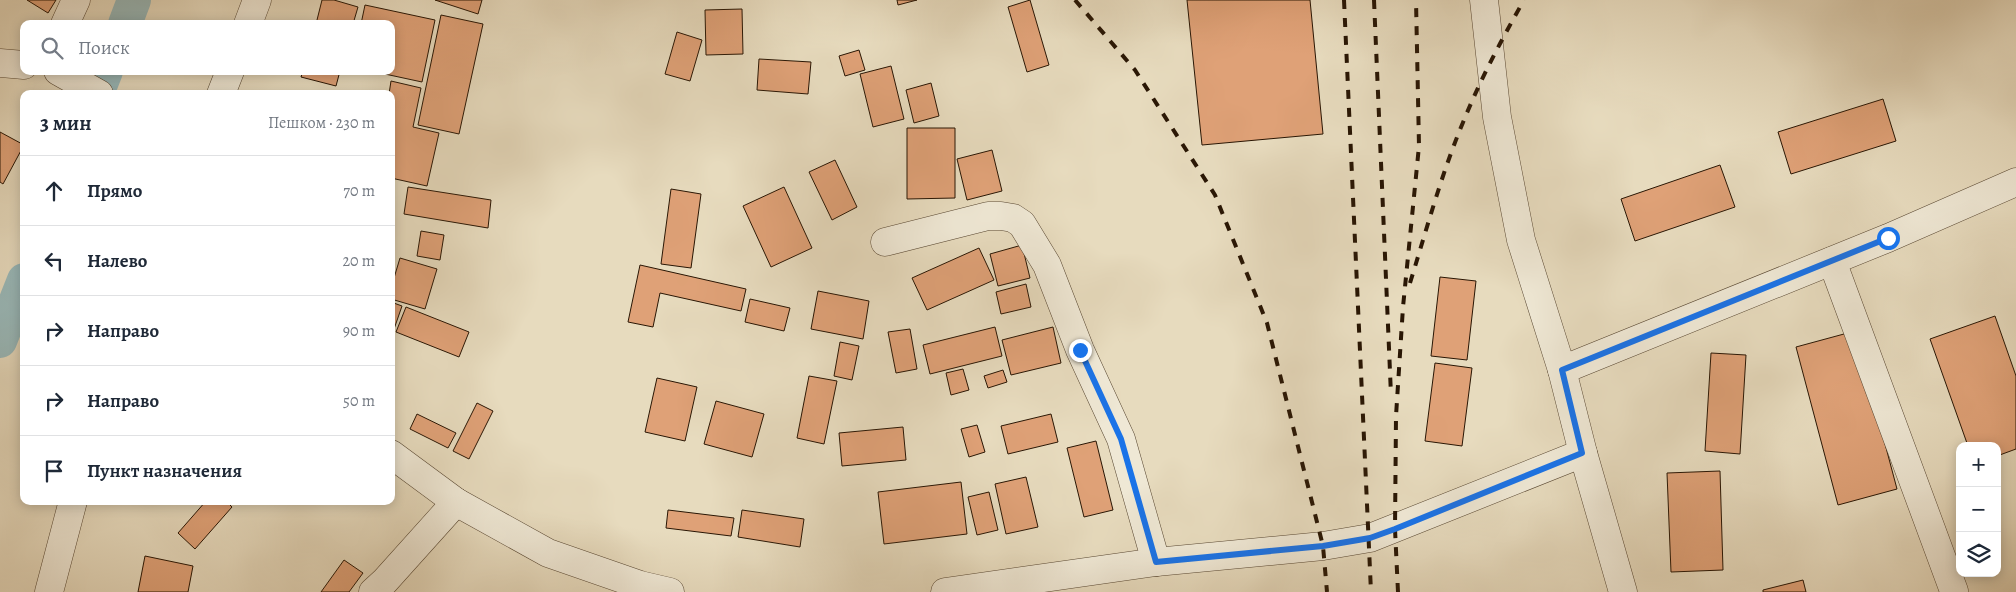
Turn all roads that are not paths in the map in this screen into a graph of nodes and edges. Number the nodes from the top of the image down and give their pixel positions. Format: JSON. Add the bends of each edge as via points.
{"nodes":[{"id":1,"x":76,"y":0,"type":"edge"},
{"id":2,"x":258,"y":0,"type":"edge"},
{"id":3,"x":1484,"y":0,"type":"edge"},
{"id":4,"x":67,"y":20,"type":"edge"},
{"id":5,"x":250,"y":20,"type":"edge"},
{"id":6,"x":0,"y":63,"type":"edge"},
{"id":7,"x":20,"y":64,"type":"edge"},
{"id":8,"x":67,"y":75,"type":"edge"},
{"id":9,"x":228,"y":75,"type":"edge"},
{"id":10,"x":92,"y":90,"type":"edge"},
{"id":11,"x":223,"y":90,"type":"edge"},
{"id":12,"x":2016,"y":182,"type":"edge"},
{"id":13,"x":884,"y":242,"type":"dead end"},
{"id":14,"x":1832,"y":261,"type":"junction"},
{"id":15,"x":1562,"y":370,"type":"junction"},
{"id":16,"x":1582,"y":453,"type":"junction"},
{"id":17,"x":395,"y":457,"type":"edge"},
{"id":18,"x":456,"y":502,"type":"junction"},
{"id":19,"x":72,"y":505,"type":"edge"},
{"id":20,"x":1156,"y":562,"type":"junction"},
{"id":21,"x":1954,"y":591,"type":"edge"},
{"id":22,"x":49,"y":592,"type":"edge"},
{"id":23,"x":373,"y":592,"type":"edge"},
{"id":24,"x":670,"y":592,"type":"edge"},
{"id":25,"x":945,"y":592,"type":"edge"},
{"id":26,"x":1623,"y":592,"type":"edge"}],
"edges":[{"from":1,"to":4,"type":"street"},
{"from":2,"to":5,"type":"street"},
{"from":3,"to":15,"type":"street","via":[[1497,117],[1521,240]]},
{"from":6,"to":7,"type":"street"},
{"from":8,"to":10,"type":"street"},
{"from":9,"to":11,"type":"street"},
{"from":12,"to":14,"type":"street"},
{"from":13,"to":20,"type":"street","via":[[988,216],[1013,218],[1022,224],[1047,265],[1080,350],[1121,439]]},
{"from":14,"to":15,"type":"street"},
{"from":14,"to":21,"type":"street"},
{"from":15,"to":16,"type":"street"},
{"from":16,"to":20,"type":"street","via":[[1370,538],[1323,546]]},
{"from":16,"to":26,"type":"street"},
{"from":17,"to":18,"type":"street"},
{"from":18,"to":23,"type":"street"},
{"from":18,"to":24,"type":"street","via":[[548,553]]},
{"from":19,"to":22,"type":"street"},
{"from":20,"to":25,"type":"street"}]}
